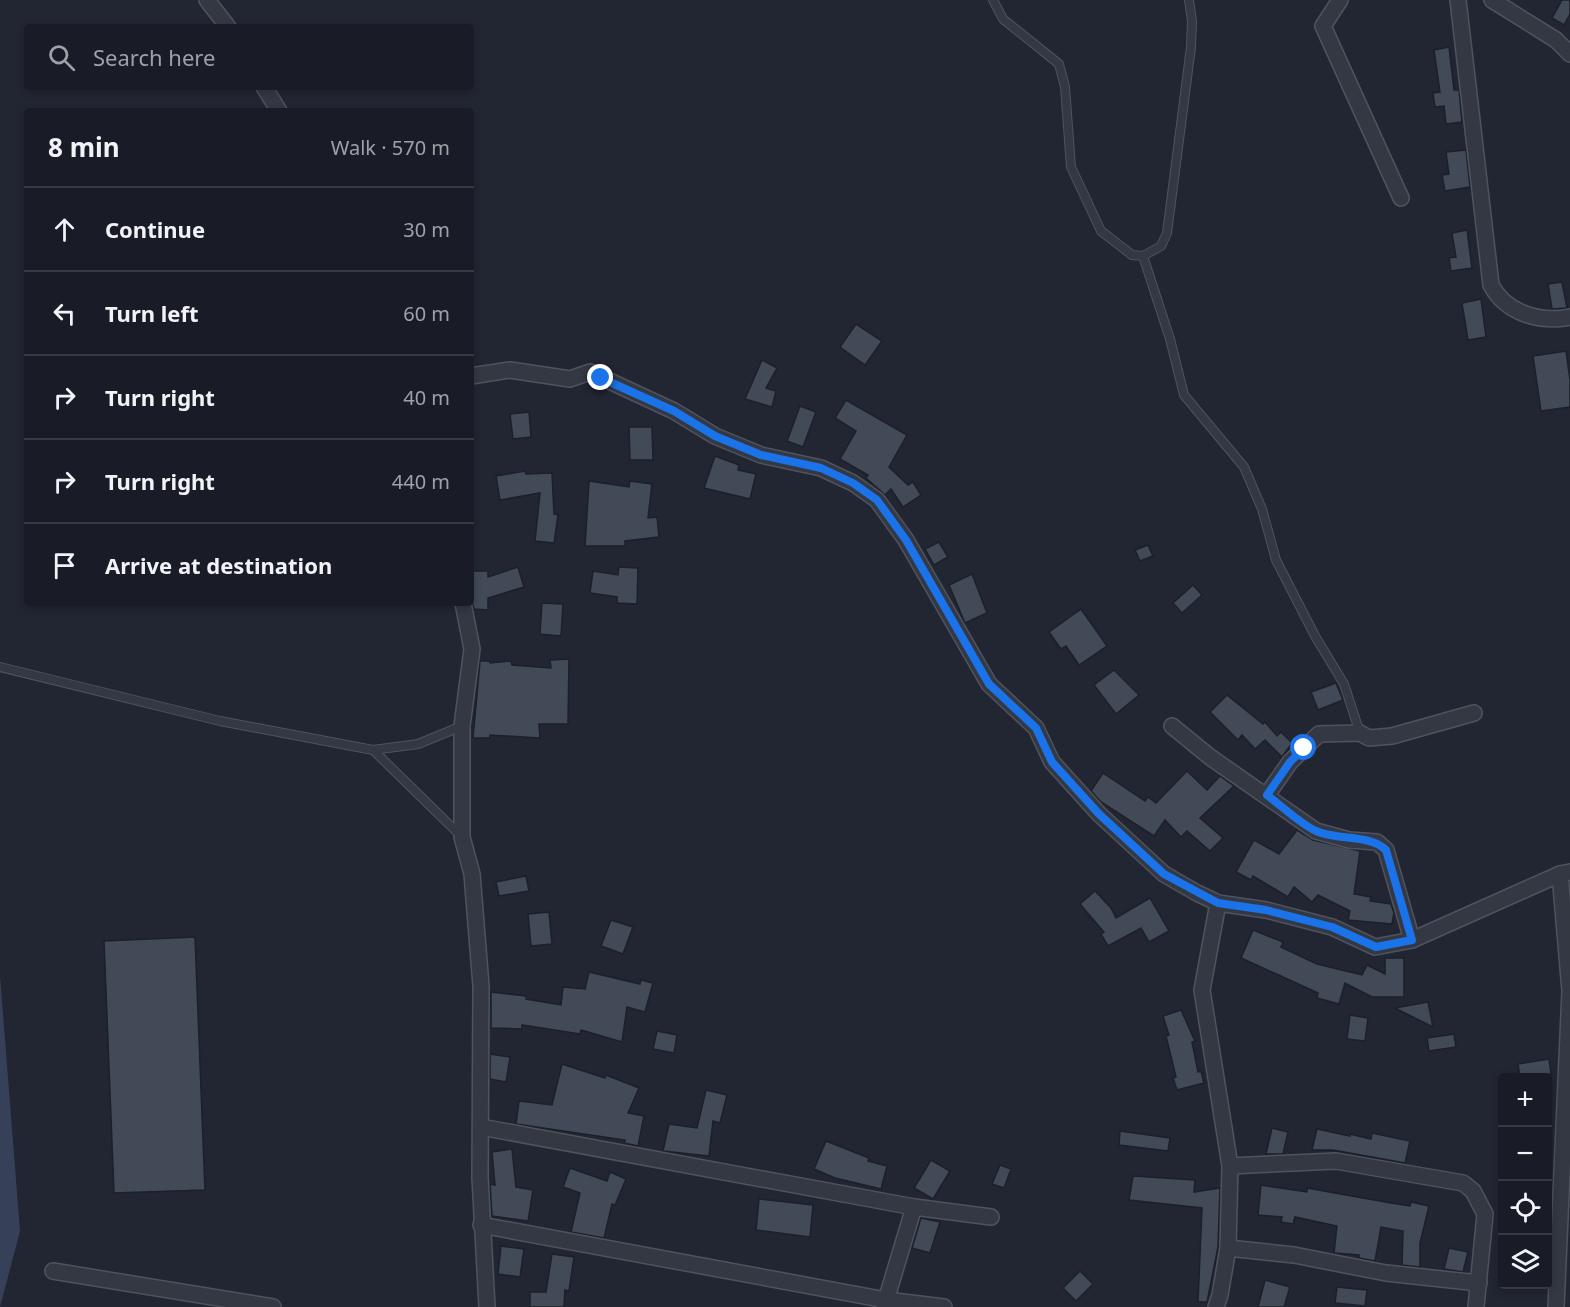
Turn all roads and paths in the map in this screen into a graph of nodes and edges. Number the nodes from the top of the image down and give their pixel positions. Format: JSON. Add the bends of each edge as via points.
{"nodes":[{"id":1,"x":207,"y":0,"type":"edge"},
{"id":2,"x":993,"y":0,"type":"edge"},
{"id":3,"x":1189,"y":0,"type":"edge"},
{"id":4,"x":1340,"y":0,"type":"edge"},
{"id":5,"x":1458,"y":0,"type":"edge"},
{"id":6,"x":1492,"y":0,"type":"edge"},
{"id":7,"x":226,"y":24,"type":"edge"},
{"id":8,"x":1570,"y":54,"type":"edge"},
{"id":9,"x":266,"y":90,"type":"edge"},
{"id":10,"x":277,"y":108,"type":"edge"},
{"id":11,"x":1401,"y":198,"type":"dead end"},
{"id":12,"x":1143,"y":256,"type":"junction"},
{"id":13,"x":1570,"y":317,"type":"edge"},
{"id":14,"x":474,"y":376,"type":"edge"},
{"id":15,"x":464,"y":606,"type":"edge"},
{"id":16,"x":0,"y":667,"type":"edge"},
{"id":17,"x":1474,"y":712,"type":"dead end"},
{"id":18,"x":462,"y":726,"type":"junction"},
{"id":19,"x":1172,"y":726,"type":"dead end"},
{"id":20,"x":1360,"y":733,"type":"junction"},
{"id":21,"x":373,"y":750,"type":"junction"},
{"id":22,"x":1267,"y":795,"type":"junction"},
{"id":23,"x":462,"y":837,"type":"junction"},
{"id":24,"x":1565,"y":873,"type":"edge"},
{"id":25,"x":1218,"y":903,"type":"junction"},
{"id":26,"x":1412,"y":940,"type":"junction"},
{"id":27,"x":481,"y":1127,"type":"junction"},
{"id":28,"x":1230,"y":1166,"type":"junction"},
{"id":29,"x":914,"y":1207,"type":"junction"},
{"id":30,"x":991,"y":1217,"type":"dead end"},
{"id":31,"x":482,"y":1225,"type":"junction"},
{"id":32,"x":1228,"y":1248,"type":"junction"},
{"id":33,"x":53,"y":1271,"type":"dead end"},
{"id":34,"x":1479,"y":1283,"type":"junction"},
{"id":35,"x":885,"y":1303,"type":"edge"},
{"id":36,"x":273,"y":1307,"type":"edge"},
{"id":37,"x":487,"y":1307,"type":"edge"},
{"id":38,"x":944,"y":1307,"type":"edge"},
{"id":39,"x":1216,"y":1307,"type":"edge"},
{"id":40,"x":1476,"y":1307,"type":"edge"},
{"id":41,"x":1556,"y":1307,"type":"edge"}],
"edges":[{"from":1,"to":7,"type":"street"},
{"from":2,"to":12,"type":"lane","via":[[1003,19],[1059,64],[1073,172],[1101,231],[1131,255]]},
{"from":3,"to":12,"type":"lane","via":[[1191,47],[1167,233],[1161,246]]},
{"from":4,"to":11,"type":"street","via":[[1323,26]]},
{"from":5,"to":13,"type":"street","via":[[1491,285],[1499,300],[1521,314]]},
{"from":6,"to":8,"type":"street","via":[[1556,40]]},
{"from":9,"to":10,"type":"street"},
{"from":12,"to":20,"type":"lane","via":[[1184,395],[1244,467],[1262,509],[1276,560],[1344,684]]},
{"from":14,"to":25,"type":"street","via":[[510,370],[570,379],[590,372],[674,411],[715,436],[761,455],[821,468],[877,500],[906,540],[989,684],[1036,728],[1052,762],[1099,814],[1164,874]]},
{"from":15,"to":18,"type":"street","via":[[472,649]]},
{"from":16,"to":21,"type":"lane","via":[[219,721]]},
{"from":17,"to":20,"type":"street","via":[[1392,736],[1369,738]]},
{"from":18,"to":21,"type":"lane","via":[[418,744]]},
{"from":18,"to":23,"type":"street"},
{"from":19,"to":22,"type":"street","via":[[1210,758]]},
{"from":20,"to":22,"type":"street","via":[[1319,734],[1290,762]]},
{"from":21,"to":23,"type":"lane"},
{"from":22,"to":26,"type":"street","via":[[1316,831],[1349,840],[1377,842],[1386,850]]},
{"from":23,"to":27,"type":"street","via":[[472,874],[481,986]]},
{"from":24,"to":26,"type":"street"},
{"from":24,"to":41,"type":"street","via":[[1570,991]]},
{"from":25,"to":26,"type":"street","via":[[1266,910],[1332,927],[1376,947]]},
{"from":25,"to":28,"type":"street","via":[[1202,990]]},
{"from":27,"to":29,"type":"street"},
{"from":27,"to":31,"type":"street"},
{"from":28,"to":32,"type":"street"},
{"from":28,"to":34,"type":"street","via":[[1336,1161],[1463,1183],[1473,1191],[1485,1214]]},
{"from":29,"to":30,"type":"street"},
{"from":29,"to":35,"type":"street"},
{"from":31,"to":35,"type":"street"},
{"from":31,"to":37,"type":"street"},
{"from":32,"to":34,"type":"street"},
{"from":32,"to":39,"type":"street"},
{"from":33,"to":36,"type":"street"},
{"from":34,"to":40,"type":"street"},
{"from":35,"to":38,"type":"street"}]}
